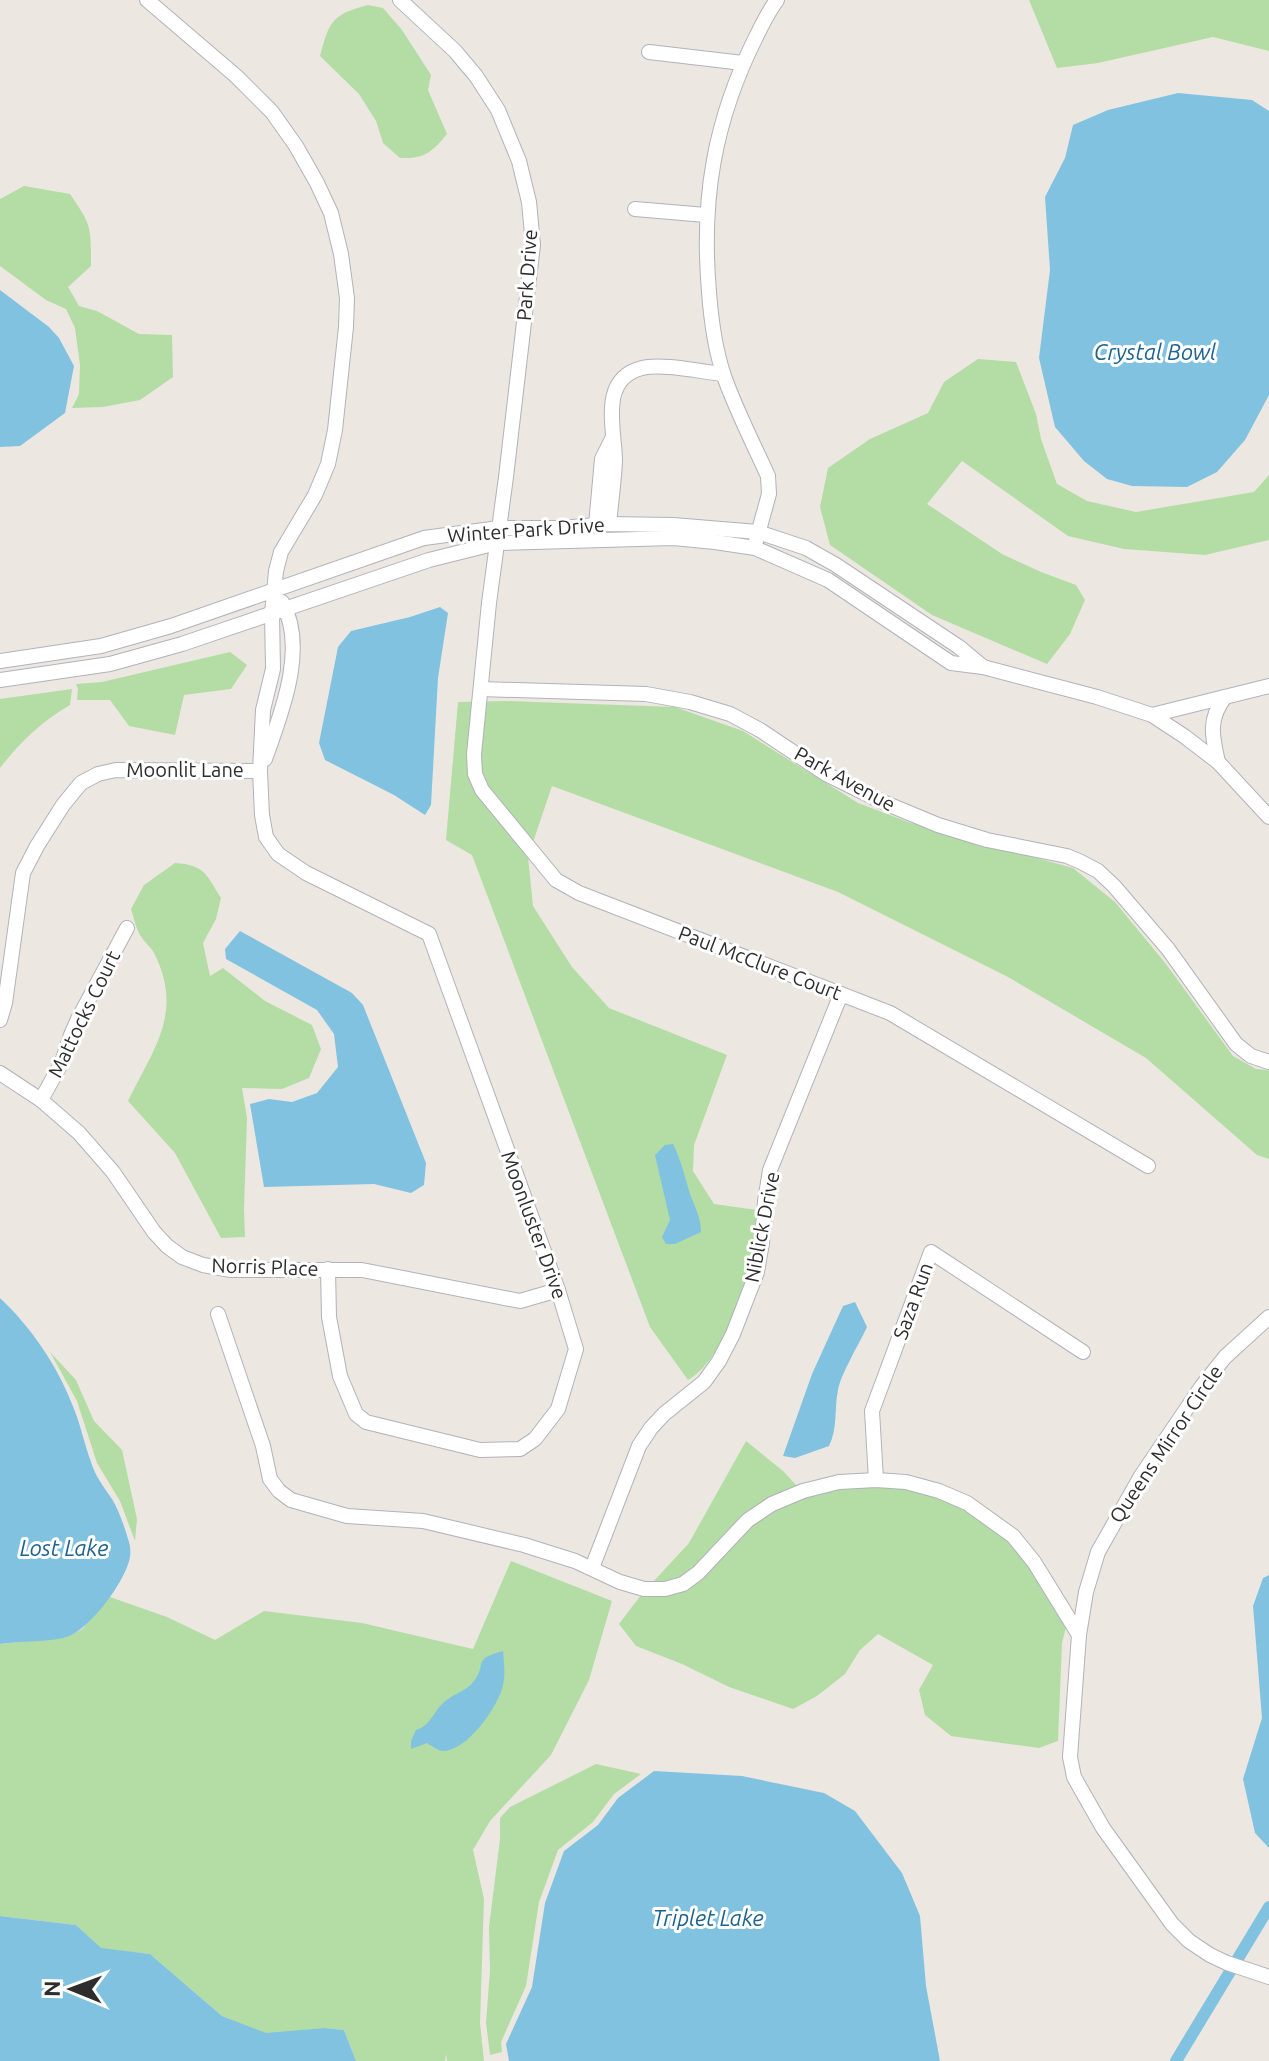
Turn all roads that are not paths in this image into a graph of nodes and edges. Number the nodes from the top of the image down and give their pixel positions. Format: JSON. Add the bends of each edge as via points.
{"nodes":[{"id":1,"x":147,"y":0,"type":"edge"},
{"id":2,"x":400,"y":0,"type":"edge"},
{"id":3,"x":777,"y":0,"type":"edge"},
{"id":4,"x":649,"y":52,"type":"dead end"},
{"id":5,"x":743,"y":63,"type":"junction"},
{"id":6,"x":635,"y":209,"type":"dead end"},
{"id":7,"x":706,"y":215,"type":"junction"},
{"id":8,"x":723,"y":374,"type":"junction"},
{"id":9,"x":603,"y":524,"type":"junction"},
{"id":10,"x":758,"y":532,"type":"junction"},
{"id":11,"x":498,"y":536,"type":"junction"},
{"id":12,"x":755,"y":548,"type":"junction"},
{"id":13,"x":275,"y":591,"type":"junction"},
{"id":14,"x":279,"y":611,"type":"junction"},
{"id":15,"x":0,"y":661,"type":"edge"},
{"id":16,"x":983,"y":667,"type":"junction"},
{"id":17,"x":273,"y":669,"type":"junction"},
{"id":18,"x":290,"y":675,"type":"junction"},
{"id":19,"x":0,"y":680,"type":"edge"},
{"id":20,"x":1269,"y":686,"type":"edge"},
{"id":21,"x":481,"y":689,"type":"junction"},
{"id":22,"x":1225,"y":697,"type":"junction"},
{"id":23,"x":1152,"y":715,"type":"junction"},
{"id":24,"x":1218,"y":762,"type":"junction"},
{"id":25,"x":260,"y":771,"type":"junction"},
{"id":26,"x":1269,"y":817,"type":"edge"},
{"id":27,"x":127,"y":928,"type":"dead end"},
{"id":28,"x":841,"y":994,"type":"junction"},
{"id":29,"x":0,"y":1020,"type":"edge"},
{"id":30,"x":1269,"y":1062,"type":"edge"},
{"id":31,"x":0,"y":1073,"type":"edge"},
{"id":32,"x":41,"y":1100,"type":"junction"},
{"id":33,"x":1148,"y":1166,"type":"dead end"},
{"id":34,"x":328,"y":1269,"type":"junction"},
{"id":35,"x":558,"y":1290,"type":"junction"},
{"id":36,"x":218,"y":1314,"type":"dead end"},
{"id":37,"x":1269,"y":1317,"type":"edge"},
{"id":38,"x":1083,"y":1352,"type":"dead end"},
{"id":39,"x":876,"y":1480,"type":"junction"},
{"id":40,"x":592,"y":1568,"type":"junction"},
{"id":41,"x":1079,"y":1635,"type":"junction"},
{"id":42,"x":1269,"y":1977,"type":"edge"}],
"edges":[{"from":1,"to":13,"type":"street","via":[[272,112],[317,183],[341,254],[347,298],[335,430],[315,495],[281,552]]},
{"from":2,"to":11,"type":"street","name":"Park Drive","via":[[455,51],[498,110],[529,202],[533,245]]},
{"from":3,"to":5,"type":"street"},
{"from":4,"to":5,"type":"street"},
{"from":5,"to":7,"type":"street","via":[[723,119]]},
{"from":6,"to":7,"type":"street"},
{"from":7,"to":8,"type":"street","via":[[711,319]]},
{"from":8,"to":9,"type":"street","via":[[652,367],[621,381],[611,409],[612,438],[602,459]]},
{"from":8,"to":10,"type":"street","via":[[768,476],[769,494]]},
{"from":9,"to":10,"type":"street","name":"Winter Park Drive"},
{"from":9,"to":11,"type":"street","name":"Winter Park Drive"},
{"from":10,"to":12,"type":"street"},
{"from":10,"to":16,"type":"street","name":"Winter Park Drive","via":[[836,565]]},
{"from":11,"to":12,"type":"street","name":"Winter Park Drive","via":[[673,538]]},
{"from":11,"to":13,"type":"street","name":"Winter Park Drive","via":[[424,538]]},
{"from":11,"to":14,"type":"street","name":"Winter Park Drive"},
{"from":11,"to":21,"type":"street"},
{"from":12,"to":16,"type":"street","name":"Winter Park Drive","via":[[828,580],[951,663]]},
{"from":13,"to":14,"type":"street"},
{"from":13,"to":15,"type":"street","name":"Winter Park Drive","via":[[101,646]]},
{"from":14,"to":17,"type":"street","name":"Moonluster Drive"},
{"from":14,"to":18,"type":"street","name":"Moonluster Drive","via":[[292,626]]},
{"from":14,"to":19,"type":"street","name":"Winter Park Drive","via":[[110,664]]},
{"from":16,"to":23,"type":"street","name":"Winter Park Drive"},
{"from":17,"to":18,"type":"street"},
{"from":17,"to":25,"type":"street","name":"Moonluster Drive","via":[[263,710]]},
{"from":18,"to":25,"type":"street","name":"Moonluster Drive"},
{"from":20,"to":22,"type":"street"},
{"from":21,"to":28,"type":"street","name":"Paul McClure Court","via":[[475,774],[482,790],[556,880]]},
{"from":21,"to":30,"type":"street","name":"Park Avenue","via":[[646,694],[690,702],[740,719],[826,774],[938,825],[1081,862],[1114,886],[1168,949],[1236,1044]]},
{"from":22,"to":23,"type":"street"},
{"from":22,"to":24,"type":"street","via":[[1213,721]]},
{"from":23,"to":24,"type":"street","name":"Winter Park Drive"},
{"from":24,"to":26,"type":"street","name":"Winter Park Drive"},
{"from":25,"to":29,"type":"street","name":"Moonlit Lane","via":[[116,770],[81,783],[23,873]]},
{"from":25,"to":35,"type":"street","name":"Moonluster Drive","via":[[266,837],[278,854],[429,934]]},
{"from":27,"to":32,"type":"street","name":"Mattocks Court"},
{"from":28,"to":33,"type":"street","name":"Paul McClure Court","via":[[890,1013]]},
{"from":28,"to":40,"type":"street","name":"Niblick Drive","via":[[770,1170],[757,1272],[733,1334],[704,1382],[664,1414],[639,1446]]},
{"from":31,"to":32,"type":"street","name":"Norris Place"},
{"from":32,"to":34,"type":"street","name":"Norris Place","via":[[79,1133],[154,1232],[182,1257],[231,1270]]},
{"from":34,"to":35,"type":"street","name":"Norris Place","via":[[362,1270],[520,1301]]},
{"from":34,"to":35,"type":"street","name":"Moonluster Drive","via":[[329,1317],[340,1376],[356,1414],[366,1422],[480,1450],[520,1449],[558,1409],[576,1349]]},
{"from":36,"to":40,"type":"street","via":[[270,1479],[291,1500],[347,1516],[423,1521]]},
{"from":37,"to":41,"type":"street","name":"Queens Mirror Circle","via":[[1225,1357],[1134,1487],[1098,1552]]},
{"from":38,"to":39,"type":"street","name":"Saza Run","via":[[931,1252],[872,1411]]},
{"from":39,"to":40,"type":"street","via":[[839,1482],[772,1504],[748,1520],[683,1584],[644,1589]]},
{"from":39,"to":41,"type":"street","via":[[939,1491],[992,1519],[1034,1562]]},
{"from":41,"to":42,"type":"street","name":"Queens Mirror Circle","via":[[1070,1757],[1074,1777],[1103,1828],[1172,1924],[1189,1941],[1227,1963]]}]}
